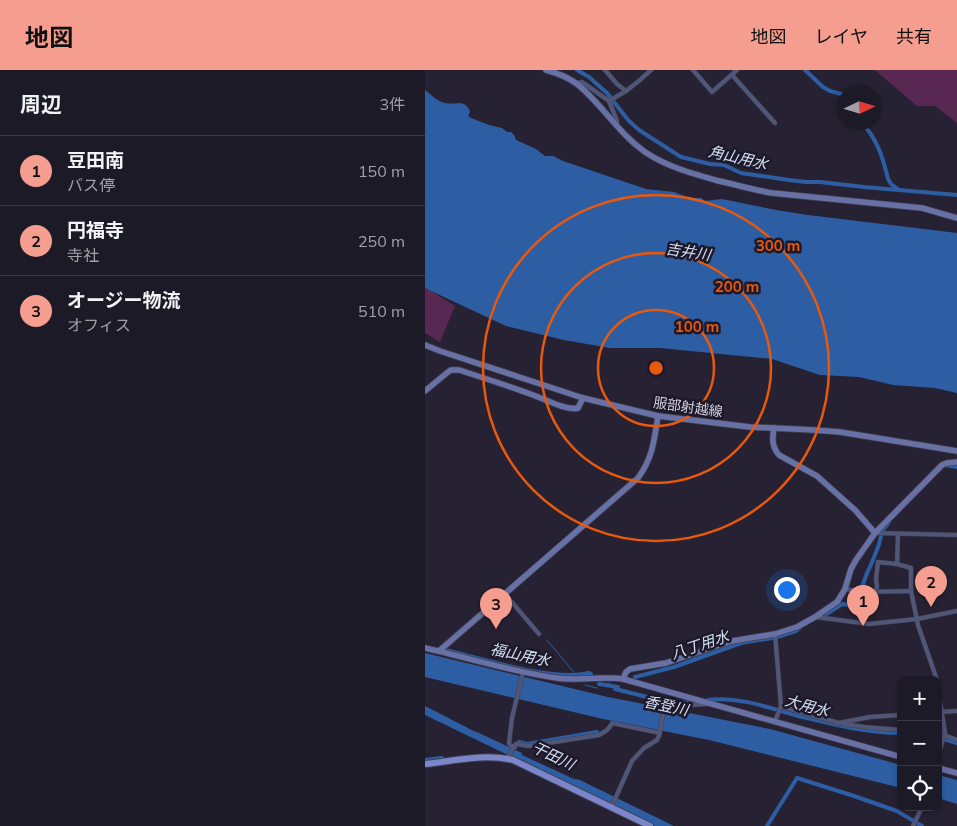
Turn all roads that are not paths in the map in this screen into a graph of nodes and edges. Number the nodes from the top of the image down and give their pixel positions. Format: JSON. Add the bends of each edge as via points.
{"nodes":[{"id":1,"x":546,"y":70,"type":"edge"},
{"id":2,"x":605,"y":70,"type":"edge"},
{"id":3,"x":651,"y":70,"type":"edge"},
{"id":4,"x":693,"y":70,"type":"edge"},
{"id":5,"x":737,"y":70,"type":"edge"},
{"id":6,"x":732,"y":75,"type":"junction"},
{"id":7,"x":576,"y":83,"type":"junction"},
{"id":8,"x":626,"y":91,"type":"junction"},
{"id":9,"x":609,"y":101,"type":"junction"},
{"id":10,"x":775,"y":123,"type":"dead end"},
{"id":11,"x":617,"y":126,"type":"junction"},
{"id":12,"x":957,"y":218,"type":"edge"},
{"id":13,"x":425,"y":345,"type":"edge"},
{"id":14,"x":425,"y":391,"type":"edge"},
{"id":15,"x":583,"y":398,"type":"junction"},
{"id":16,"x":658,"y":416,"type":"junction"},
{"id":17,"x":774,"y":428,"type":"junction"},
{"id":18,"x":957,"y":451,"type":"edge"},
{"id":19,"x":957,"y":462,"type":"edge"},
{"id":20,"x":875,"y":533,"type":"junction"},
{"id":21,"x":898,"y":534,"type":"junction"},
{"id":22,"x":957,"y":535,"type":"edge"},
{"id":23,"x":897,"y":564,"type":"junction"},
{"id":24,"x":845,"y":589,"type":"junction"},
{"id":25,"x":875,"y":591,"type":"junction"},
{"id":26,"x":911,"y":591,"type":"junction"},
{"id":27,"x":505,"y":594,"type":"junction"},
{"id":28,"x":957,"y":611,"type":"edge"},
{"id":29,"x":815,"y":617,"type":"junction"},
{"id":30,"x":917,"y":619,"type":"junction"},
{"id":31,"x":539,"y":634,"type":"dead end"},
{"id":32,"x":775,"y":634,"type":"junction"},
{"id":33,"x":425,"y":648,"type":"edge"},
{"id":34,"x":439,"y":651,"type":"junction"},
{"id":35,"x":523,"y":673,"type":"junction"},
{"id":36,"x":936,"y":676,"type":"edge"},
{"id":37,"x":623,"y":679,"type":"junction"},
{"id":38,"x":709,"y":703,"type":"junction"},
{"id":39,"x":780,"y":709,"type":"junction"},
{"id":40,"x":957,"y":711,"type":"edge"},
{"id":41,"x":942,"y":712,"type":"edge"},
{"id":42,"x":897,"y":715,"type":"edge"},
{"id":43,"x":775,"y":721,"type":"junction"},
{"id":44,"x":941,"y":721,"type":"edge"},
{"id":45,"x":839,"y":723,"type":"junction"},
{"id":46,"x":897,"y":730,"type":"edge"},
{"id":47,"x":660,"y":732,"type":"junction"},
{"id":48,"x":944,"y":737,"type":"junction"},
{"id":49,"x":957,"y":740,"type":"edge"},
{"id":50,"x":942,"y":743,"type":"edge"},
{"id":51,"x":514,"y":748,"type":"junction"},
{"id":52,"x":897,"y":756,"type":"edge"},
{"id":53,"x":508,"y":757,"type":"junction"},
{"id":54,"x":425,"y":764,"type":"edge"},
{"id":55,"x":942,"y":769,"type":"edge"},
{"id":56,"x":957,"y":773,"type":"edge"},
{"id":57,"x":612,"y":807,"type":"junction"},
{"id":58,"x":920,"y":811,"type":"edge"},
{"id":59,"x":650,"y":826,"type":"edge"},
{"id":60,"x":913,"y":826,"type":"edge"}],
"edges":[{"from":1,"to":7,"type":"street"},
{"from":2,"to":8,"type":"street"},
{"from":3,"to":8,"type":"street"},
{"from":4,"to":6,"type":"street","via":[[712,92]]},
{"from":5,"to":6,"type":"street"},
{"from":6,"to":10,"type":"street"},
{"from":7,"to":9,"type":"street","via":[[582,82]]},
{"from":7,"to":11,"type":"street"},
{"from":8,"to":9,"type":"street"},
{"from":9,"to":11,"type":"street"},
{"from":11,"to":12,"type":"street","via":[[645,152],[695,175],[753,190],[922,208]]},
{"from":13,"to":15,"type":"street","name":"服部射越線"},
{"from":14,"to":15,"type":"street","via":[[447,372],[459,370],[572,409],[578,408]]},
{"from":15,"to":16,"type":"street","name":"服部射越線"},
{"from":16,"to":17,"type":"street","name":"服部射越線"},
{"from":16,"to":27,"type":"street","via":[[653,449],[638,478]]},
{"from":17,"to":18,"type":"street","name":"服部射越線","via":[[840,432]]},
{"from":17,"to":20,"type":"street","via":[[774,450],[817,476]]},
{"from":19,"to":20,"type":"street","via":[[942,465]]},
{"from":20,"to":21,"type":"street"},
{"from":20,"to":24,"type":"street","via":[[851,569]]},
{"from":21,"to":22,"type":"street"},
{"from":21,"to":23,"type":"street"},
{"from":23,"to":25,"type":"street","via":[[878,562]]},
{"from":23,"to":26,"type":"street","via":[[911,568]]},
{"from":24,"to":25,"type":"street"},
{"from":24,"to":29,"type":"street","via":[[837,602]]},
{"from":25,"to":26,"type":"street"},
{"from":26,"to":30,"type":"street"},
{"from":27,"to":31,"type":"street"},
{"from":27,"to":34,"type":"street"},
{"from":28,"to":30,"type":"street"},
{"from":29,"to":30,"type":"street","via":[[869,624]]},
{"from":29,"to":32,"type":"street"},
{"from":30,"to":36,"type":"street"},
{"from":32,"to":37,"type":"street","via":[[732,641],[666,663],[630,670]]},
{"from":32,"to":39,"type":"street"},
{"from":33,"to":34,"type":"street"},
{"from":34,"to":35,"type":"street"},
{"from":35,"to":37,"type":"street","via":[[569,679]]},
{"from":35,"to":51,"type":"street","via":[[512,718],[509,743]]},
{"from":37,"to":38,"type":"street"},
{"from":38,"to":43,"type":"street"},
{"from":38,"to":47,"type":"street","via":[[665,704]]},
{"from":39,"to":43,"type":"street"},
{"from":39,"to":45,"type":"street"},
{"from":40,"to":41,"type":"street"},
{"from":42,"to":45,"type":"street"},
{"from":43,"to":52,"type":"street"},
{"from":44,"to":48,"type":"street"},
{"from":45,"to":46,"type":"street"},
{"from":47,"to":51,"type":"street","via":[[612,723],[599,735],[529,746],[517,744]]},
{"from":47,"to":57,"type":"street","via":[[657,740],[632,761]]},
{"from":48,"to":49,"type":"street"},
{"from":48,"to":50,"type":"street"},
{"from":51,"to":53,"type":"street"},
{"from":53,"to":54,"type":"main road"},
{"from":53,"to":57,"type":"main road"},
{"from":55,"to":56,"type":"street"},
{"from":57,"to":59,"type":"main road"},
{"from":58,"to":60,"type":"street"}]}
